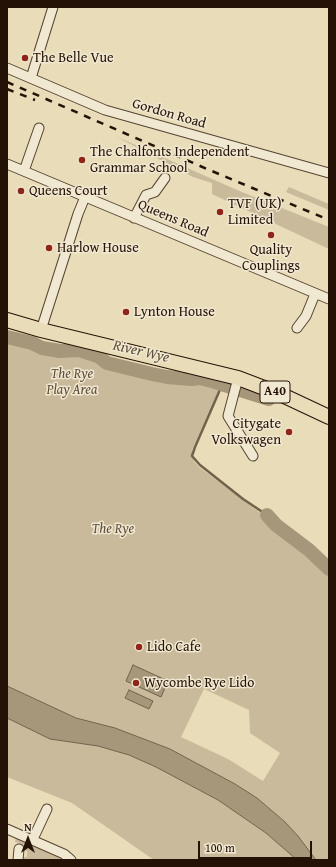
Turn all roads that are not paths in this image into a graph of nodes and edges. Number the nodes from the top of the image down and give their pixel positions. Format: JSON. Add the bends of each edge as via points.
{"nodes":[{"id":1,"x":53,"y":7,"type":"edge"},
{"id":2,"x":7,"y":68,"type":"edge"},
{"id":3,"x":31,"y":78,"type":"junction"},
{"id":4,"x":39,"y":128,"type":"dead end"},
{"id":5,"x":7,"y":164,"type":"edge"},
{"id":6,"x":24,"y":171,"type":"junction"},
{"id":7,"x":329,"y":173,"type":"edge"},
{"id":8,"x":165,"y":178,"type":"dead end"},
{"id":9,"x":85,"y":197,"type":"junction"},
{"id":10,"x":134,"y":218,"type":"junction"},
{"id":11,"x":316,"y":294,"type":"junction"},
{"id":12,"x":329,"y":299,"type":"edge"},
{"id":13,"x":7,"y":320,"type":"edge"},
{"id":14,"x":298,"y":328,"type":"dead end"},
{"id":15,"x":42,"y":330,"type":"junction"},
{"id":16,"x":238,"y":378,"type":"junction"},
{"id":17,"x":329,"y":417,"type":"edge"},
{"id":18,"x":253,"y":456,"type":"dead end"},
{"id":19,"x":47,"y":809,"type":"dead end"},
{"id":20,"x":7,"y":829,"type":"edge"},
{"id":21,"x":33,"y":839,"type":"junction"},
{"id":22,"x":19,"y":849,"type":"dead end"},
{"id":23,"x":18,"y":860,"type":"edge"},
{"id":24,"x":71,"y":860,"type":"edge"}],
"edges":[{"from":1,"to":3,"type":"street"},
{"from":2,"to":3,"type":"street","name":"Gordon Road"},
{"from":3,"to":7,"type":"street","name":"Gordon Road","via":[[105,110]]},
{"from":4,"to":6,"type":"street"},
{"from":5,"to":6,"type":"street","name":"Queens Road"},
{"from":6,"to":9,"type":"street","name":"Queens Road"},
{"from":8,"to":10,"type":"street","via":[[155,192],[146,195]]},
{"from":9,"to":10,"type":"street","name":"Queens Road"},
{"from":9,"to":15,"type":"street"},
{"from":10,"to":11,"type":"street","name":"Queens Road"},
{"from":11,"to":12,"type":"street","name":"Queens Road"},
{"from":11,"to":14,"type":"street"},
{"from":13,"to":15,"type":"main road","number":"A40"},
{"from":15,"to":16,"type":"main road","number":"A40"},
{"from":16,"to":17,"type":"main road","number":"A40"},
{"from":16,"to":18,"type":"street","via":[[228,416]]},
{"from":19,"to":21,"type":"street"},
{"from":20,"to":21,"type":"street"},
{"from":21,"to":24,"type":"street"},
{"from":22,"to":23,"type":"street"}]}
